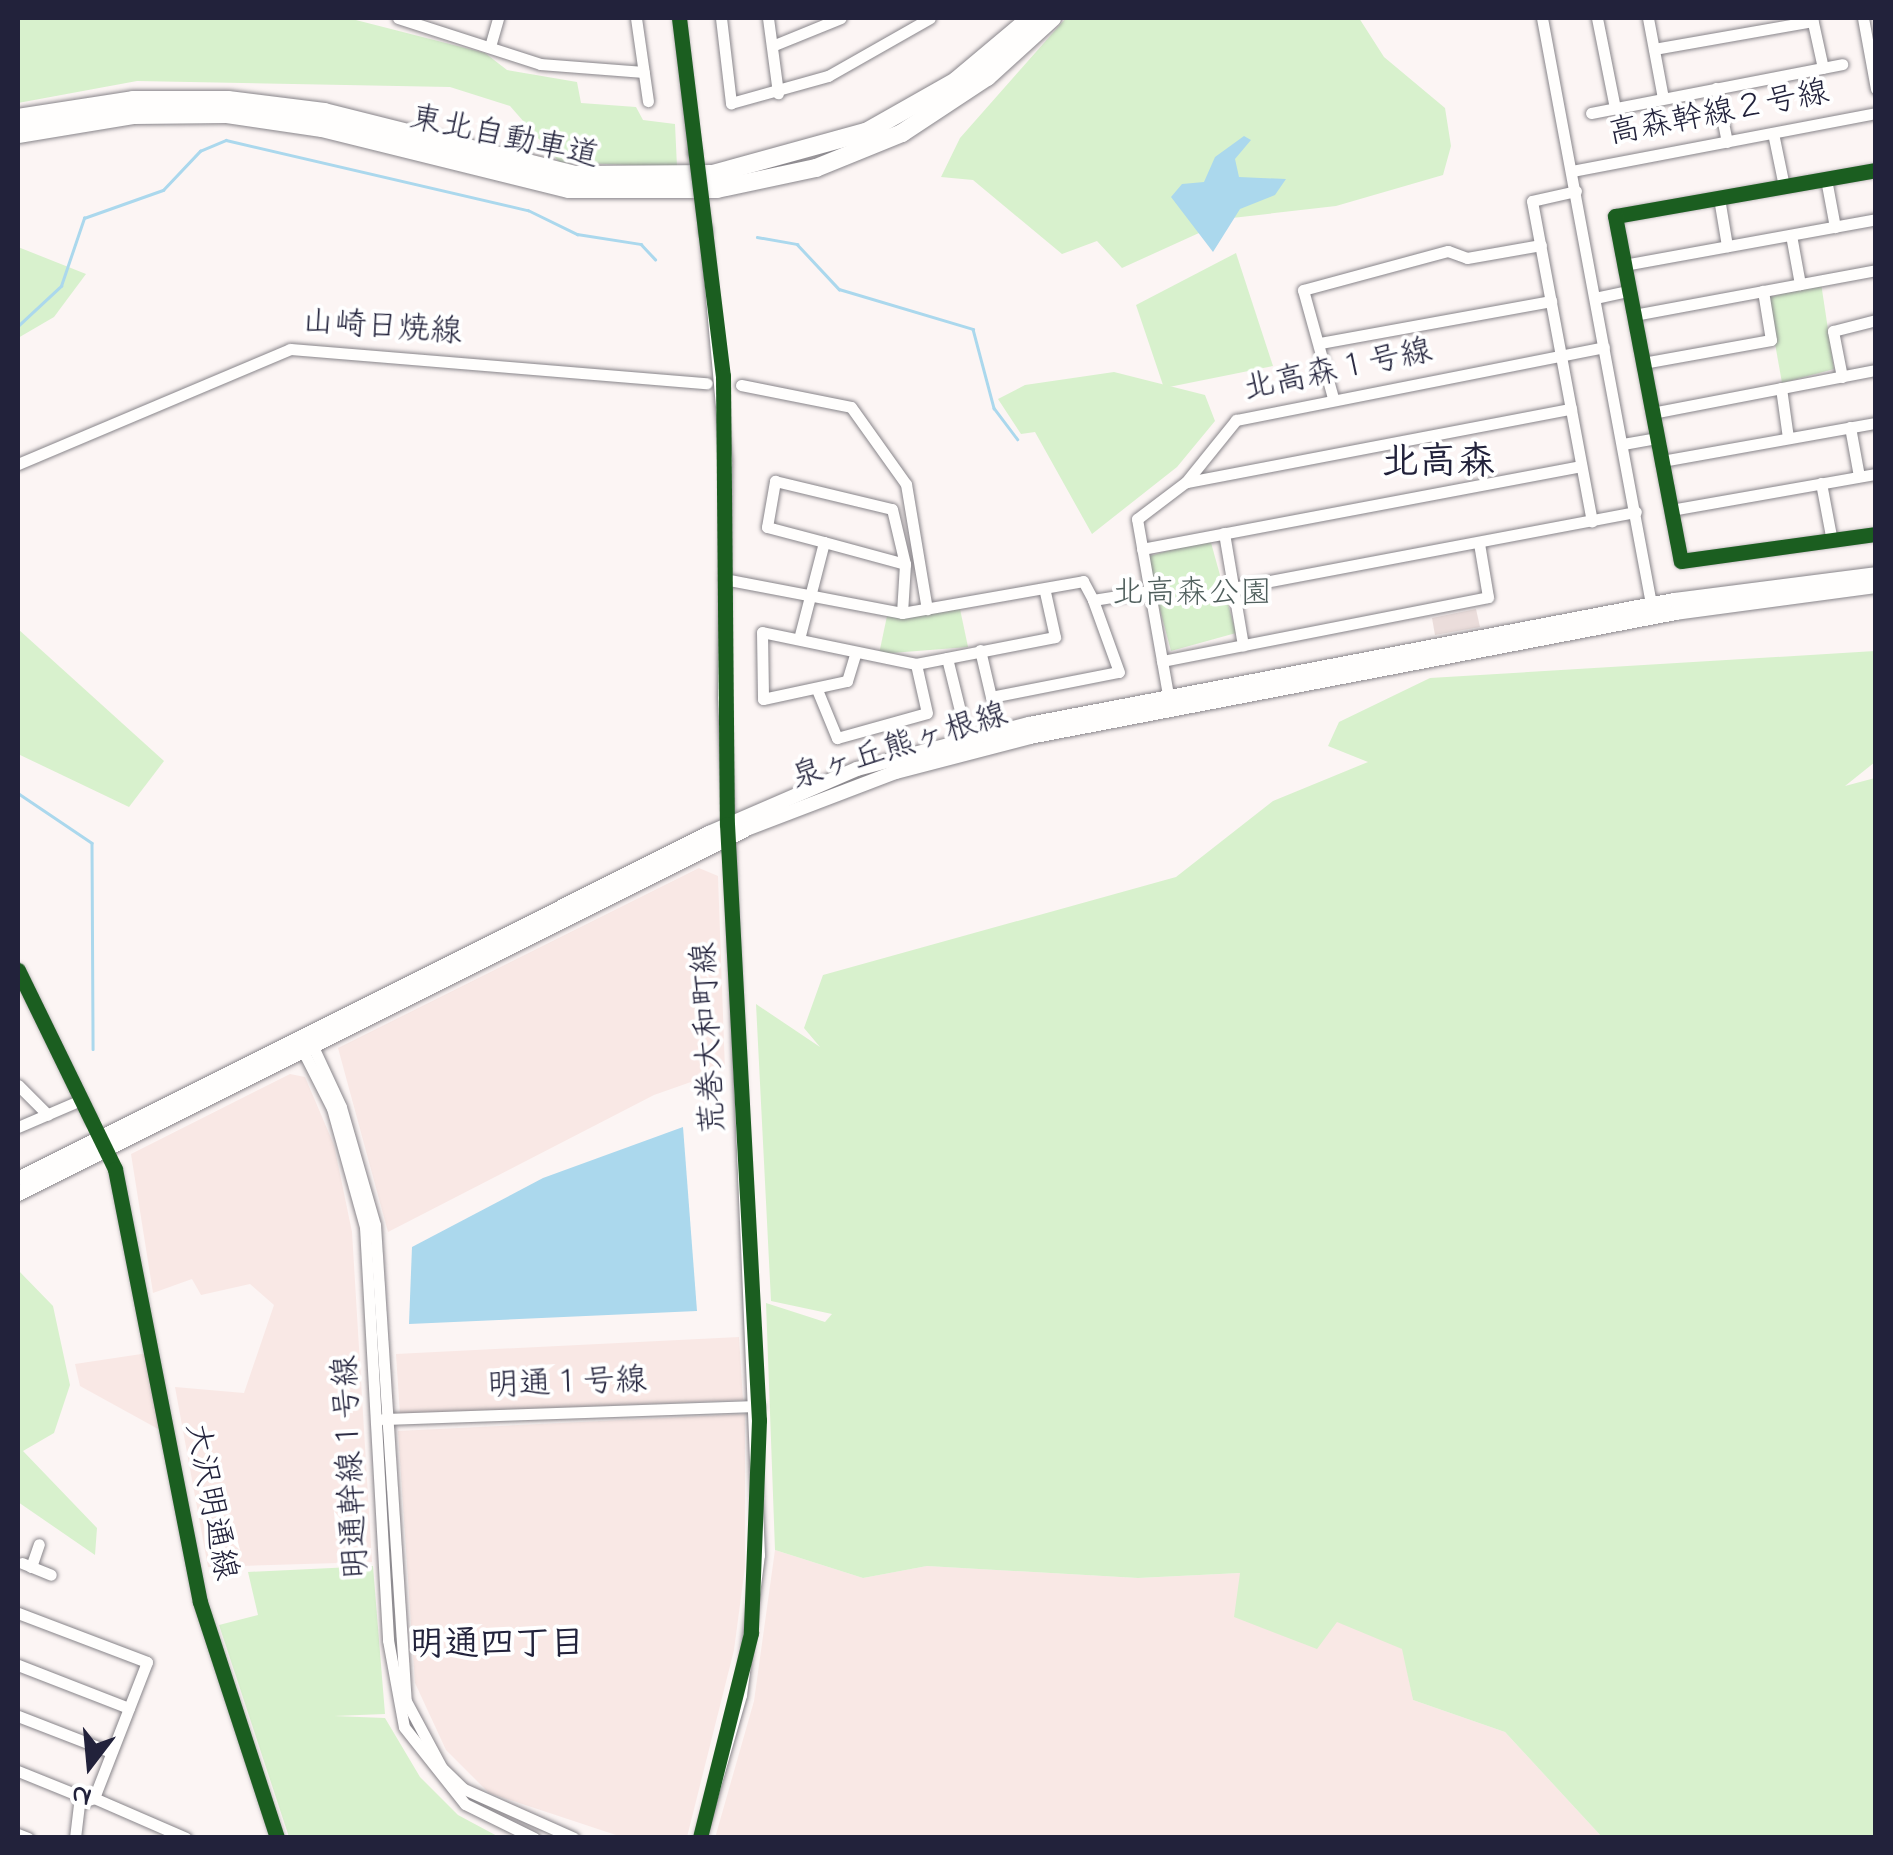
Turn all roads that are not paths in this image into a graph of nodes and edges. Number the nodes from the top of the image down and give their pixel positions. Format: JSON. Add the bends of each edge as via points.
{"nodes":[{"id":1,"x":398,"y":18,"type":"edge"},
{"id":2,"x":498,"y":18,"type":"edge"},
{"id":3,"x":636,"y":18,"type":"edge"},
{"id":4,"x":679,"y":18,"type":"edge"},
{"id":5,"x":721,"y":18,"type":"edge"},
{"id":6,"x":768,"y":18,"type":"edge"},
{"id":7,"x":841,"y":18,"type":"edge"},
{"id":8,"x":930,"y":18,"type":"edge"},
{"id":9,"x":1031,"y":18,"type":"edge"},
{"id":10,"x":1052,"y":18,"type":"edge"},
{"id":11,"x":1542,"y":18,"type":"edge"},
{"id":12,"x":1597,"y":18,"type":"edge"},
{"id":13,"x":1648,"y":18,"type":"edge"},
{"id":14,"x":1863,"y":18,"type":"edge"},
{"id":15,"x":1812,"y":19,"type":"edge"},
{"id":16,"x":490,"y":43,"type":"junction"},
{"id":17,"x":772,"y":46,"type":"junction"},
{"id":18,"x":1654,"y":49,"type":"junction"},
{"id":19,"x":1842,"y":64,"type":"dead end"},
{"id":20,"x":1823,"y":68,"type":"junction"},
{"id":21,"x":644,"y":72,"type":"junction"},
{"id":22,"x":1716,"y":88,"type":"junction"},
{"id":23,"x":1876,"y":89,"type":"edge"},
{"id":24,"x":778,"y":93,"type":"junction"},
{"id":25,"x":1663,"y":98,"type":"junction"},
{"id":26,"x":648,"y":102,"type":"dead end"},
{"id":27,"x":1615,"y":108,"type":"junction"},
{"id":28,"x":1590,"y":113,"type":"dead end"},
{"id":29,"x":1876,"y":113,"type":"edge"},
{"id":30,"x":18,"y":118,"type":"edge"},
{"id":31,"x":1773,"y":133,"type":"junction"},
{"id":32,"x":18,"y":134,"type":"edge"},
{"id":33,"x":1727,"y":142,"type":"junction"},
{"id":34,"x":1876,"y":170,"type":"edge"},
{"id":35,"x":1572,"y":171,"type":"junction"},
{"id":36,"x":1826,"y":179,"type":"junction"},
{"id":37,"x":1784,"y":186,"type":"junction"},
{"id":38,"x":1576,"y":192,"type":"junction"},
{"id":39,"x":1719,"y":198,"type":"junction"},
{"id":40,"x":1876,"y":219,"type":"edge"},
{"id":41,"x":1834,"y":226,"type":"junction"},
{"id":42,"x":1791,"y":235,"type":"junction"},
{"id":43,"x":1541,"y":245,"type":"junction"},
{"id":44,"x":1727,"y":246,"type":"junction"},
{"id":45,"x":1624,"y":265,"type":"junction"},
{"id":46,"x":1876,"y":270,"type":"edge"},
{"id":47,"x":1800,"y":284,"type":"junction"},
{"id":48,"x":1629,"y":291,"type":"junction"},
{"id":49,"x":1763,"y":291,"type":"junction"},
{"id":50,"x":1595,"y":298,"type":"junction"},
{"id":51,"x":1551,"y":301,"type":"junction"},
{"id":52,"x":1634,"y":314,"type":"junction"},
{"id":53,"x":1876,"y":320,"type":"edge"},
{"id":54,"x":1320,"y":343,"type":"junction"},
{"id":55,"x":1604,"y":347,"type":"junction"},
{"id":56,"x":1561,"y":355,"type":"junction"},
{"id":57,"x":1643,"y":363,"type":"junction"},
{"id":58,"x":1876,"y":370,"type":"edge"},
{"id":59,"x":1842,"y":377,"type":"junction"},
{"id":60,"x":707,"y":383,"type":"dead end"},
{"id":61,"x":741,"y":385,"type":"dead end"},
{"id":62,"x":1781,"y":388,"type":"junction"},
{"id":63,"x":1333,"y":398,"type":"junction"},
{"id":64,"x":1571,"y":409,"type":"junction"},
{"id":65,"x":1652,"y":412,"type":"junction"},
{"id":66,"x":1876,"y":422,"type":"edge"},
{"id":67,"x":1850,"y":427,"type":"junction"},
{"id":68,"x":1657,"y":438,"type":"junction"},
{"id":69,"x":1788,"y":438,"type":"junction"},
{"id":70,"x":1623,"y":444,"type":"junction"},
{"id":71,"x":1662,"y":462,"type":"junction"},
{"id":72,"x":18,"y":464,"type":"edge"},
{"id":73,"x":1581,"y":466,"type":"junction"},
{"id":74,"x":1876,"y":474,"type":"edge"},
{"id":75,"x":1858,"y":476,"type":"junction"},
{"id":76,"x":1186,"y":482,"type":"junction"},
{"id":77,"x":1821,"y":483,"type":"junction"},
{"id":78,"x":1671,"y":510,"type":"junction"},
{"id":79,"x":1636,"y":512,"type":"junction"},
{"id":80,"x":1592,"y":521,"type":"junction"},
{"id":81,"x":1224,"y":533,"type":"junction"},
{"id":82,"x":1876,"y":534,"type":"edge"},
{"id":83,"x":1831,"y":536,"type":"junction"},
{"id":84,"x":824,"y":542,"type":"junction"},
{"id":85,"x":1478,"y":543,"type":"junction"},
{"id":86,"x":1142,"y":548,"type":"junction"},
{"id":87,"x":905,"y":564,"type":"junction"},
{"id":88,"x":1876,"y":574,"type":"edge"},
{"id":89,"x":724,"y":578,"type":"junction"},
{"id":90,"x":1876,"y":586,"type":"edge"},
{"id":91,"x":1234,"y":588,"type":"junction"},
{"id":92,"x":811,"y":590,"type":"junction"},
{"id":93,"x":1150,"y":590,"type":"junction"},
{"id":94,"x":1045,"y":592,"type":"junction"},
{"id":95,"x":1093,"y":600,"type":"junction"},
{"id":96,"x":927,"y":609,"type":"junction"},
{"id":97,"x":1653,"y":611,"type":"junction"},
{"id":98,"x":902,"y":612,"type":"junction"},
{"id":99,"x":798,"y":639,"type":"junction"},
{"id":100,"x":1243,"y":645,"type":"junction"},
{"id":101,"x":980,"y":650,"type":"junction"},
{"id":102,"x":854,"y":654,"type":"junction"},
{"id":103,"x":947,"y":658,"type":"junction"},
{"id":104,"x":1162,"y":661,"type":"junction"},
{"id":105,"x":916,"y":664,"type":"junction"},
{"id":106,"x":818,"y":692,"type":"junction"},
{"id":107,"x":1169,"y":704,"type":"junction"},
{"id":108,"x":967,"y":739,"type":"junction"},
{"id":109,"x":728,"y":831,"type":"junction"},
{"id":110,"x":18,"y":970,"type":"edge"},
{"id":111,"x":305,"y":1043,"type":"junction"},
{"id":112,"x":18,"y":1085,"type":"edge"},
{"id":113,"x":82,"y":1100,"type":"junction"},
{"id":114,"x":48,"y":1115,"type":"junction"},
{"id":115,"x":92,"y":1120,"type":"dead end"},
{"id":116,"x":18,"y":1127,"type":"edge"},
{"id":117,"x":115,"y":1170,"type":"dead end"},
{"id":118,"x":18,"y":1179,"type":"edge"},
{"id":119,"x":18,"y":1194,"type":"edge"},
{"id":120,"x":758,"y":1406,"type":"junction"},
{"id":121,"x":384,"y":1419,"type":"junction"},
{"id":122,"x":39,"y":1544,"type":"dead end"},
{"id":123,"x":22,"y":1567,"type":"edge"},
{"id":124,"x":51,"y":1574,"type":"dead end"},
{"id":125,"x":18,"y":1613,"type":"edge"},
{"id":126,"x":18,"y":1665,"type":"edge"},
{"id":127,"x":129,"y":1708,"type":"junction"},
{"id":128,"x":18,"y":1716,"type":"edge"},
{"id":129,"x":111,"y":1752,"type":"junction"},
{"id":130,"x":18,"y":1771,"type":"edge"},
{"id":131,"x":89,"y":1800,"type":"junction"},
{"id":132,"x":18,"y":1834,"type":"edge"},
{"id":133,"x":28,"y":1838,"type":"edge"},
{"id":134,"x":75,"y":1838,"type":"edge"},
{"id":135,"x":186,"y":1838,"type":"edge"},
{"id":136,"x":277,"y":1838,"type":"edge"},
{"id":137,"x":534,"y":1838,"type":"edge"},
{"id":138,"x":574,"y":1838,"type":"edge"},
{"id":139,"x":700,"y":1838,"type":"edge"}],
"edges":[{"from":1,"to":16,"type":"street"},
{"from":2,"to":16,"type":"street"},
{"from":3,"to":21,"type":"street"},
{"from":4,"to":89,"type":"street","name":"荒巻大和町線","bridge":true,"via":[[724,388]]},
{"from":5,"to":24,"type":"street","via":[[732,102]]},
{"from":6,"to":17,"type":"street"},
{"from":7,"to":17,"type":"street"},
{"from":8,"to":24,"type":"street","via":[[862,61]]},
{"from":9,"to":30,"type":"highway","name":"東北自動車道","via":[[956,81],[866,132],[713,174],[575,175],[324,112],[228,100],[133,100]]},
{"from":10,"to":32,"type":"highway","name":"東北自動車道","via":[[964,94],[872,147],[786,177],[680,194],[554,187],[322,128],[228,114],[134,114]]},
{"from":11,"to":35,"type":"street"},
{"from":12,"to":27,"type":"street"},
{"from":13,"to":18,"type":"street"},
{"from":14,"to":23,"type":"street"},
{"from":15,"to":18,"type":"street"},
{"from":15,"to":20,"type":"street"},
{"from":16,"to":21,"type":"street","via":[[540,64]]},
{"from":17,"to":24,"type":"street"},
{"from":18,"to":25,"type":"street"},
{"from":19,"to":20,"type":"street"},
{"from":20,"to":22,"type":"street"},
{"from":21,"to":26,"type":"street"},
{"from":22,"to":25,"type":"street"},
{"from":22,"to":33,"type":"street"},
{"from":25,"to":27,"type":"street"},
{"from":27,"to":28,"type":"street"},
{"from":29,"to":31,"type":"street","name":"高森幹線２号線"},
{"from":31,"to":33,"type":"street","name":"高森幹線２号線"},
{"from":31,"to":37,"type":"street"},
{"from":33,"to":35,"type":"street","name":"高森幹線２号線"},
{"from":34,"to":36,"type":"street"},
{"from":35,"to":38,"type":"street"},
{"from":36,"to":37,"type":"street"},
{"from":36,"to":41,"type":"street"},
{"from":37,"to":39,"type":"street"},
{"from":38,"to":43,"type":"street","via":[[1532,201]]},
{"from":38,"to":50,"type":"street"},
{"from":39,"to":44,"type":"street"},
{"from":39,"to":45,"type":"street","via":[[1615,216]]},
{"from":40,"to":41,"type":"street"},
{"from":41,"to":42,"type":"street"},
{"from":42,"to":44,"type":"street"},
{"from":42,"to":47,"type":"street"},
{"from":43,"to":51,"type":"street"},
{"from":43,"to":54,"type":"street","via":[[1466,258],[1448,252],[1303,290]]},
{"from":44,"to":45,"type":"street"},
{"from":45,"to":48,"type":"street"},
{"from":46,"to":47,"type":"street"},
{"from":47,"to":49,"type":"street"},
{"from":48,"to":50,"type":"street"},
{"from":48,"to":52,"type":"street"},
{"from":49,"to":52,"type":"street"},
{"from":49,"to":57,"type":"street","via":[[1770,340]]},
{"from":50,"to":55,"type":"street"},
{"from":51,"to":54,"type":"street"},
{"from":51,"to":56,"type":"street"},
{"from":52,"to":57,"type":"street"},
{"from":53,"to":59,"type":"street","via":[[1833,332]]},
{"from":54,"to":63,"type":"street"},
{"from":55,"to":56,"type":"street","name":"北高森１号線"},
{"from":55,"to":70,"type":"street"},
{"from":56,"to":63,"type":"street","name":"北高森１号線"},
{"from":56,"to":64,"type":"street"},
{"from":57,"to":65,"type":"street"},
{"from":58,"to":59,"type":"street"},
{"from":59,"to":62,"type":"street"},
{"from":60,"to":72,"type":"street","name":"山崎日焼線","via":[[290,349]]},
{"from":61,"to":96,"type":"street","via":[[851,408],[906,484]]},
{"from":62,"to":65,"type":"street"},
{"from":62,"to":69,"type":"street"},
{"from":63,"to":76,"type":"street","name":"北高森１号線","via":[[1236,420]]},
{"from":64,"to":73,"type":"street"},
{"from":64,"to":76,"type":"street"},
{"from":65,"to":68,"type":"street"},
{"from":66,"to":67,"type":"street"},
{"from":67,"to":69,"type":"street"},
{"from":67,"to":75,"type":"street"},
{"from":68,"to":70,"type":"street"},
{"from":68,"to":71,"type":"street"},
{"from":69,"to":71,"type":"street"},
{"from":70,"to":79,"type":"street"},
{"from":71,"to":78,"type":"street"},
{"from":73,"to":80,"type":"street"},
{"from":73,"to":81,"type":"street"},
{"from":74,"to":75,"type":"street"},
{"from":75,"to":77,"type":"street"},
{"from":76,"to":86,"type":"street","name":"北高森１号線","via":[[1137,519]]},
{"from":77,"to":78,"type":"street"},
{"from":77,"to":83,"type":"street"},
{"from":78,"to":83,"type":"street","via":[[1681,561]]},
{"from":79,"to":80,"type":"street"},
{"from":79,"to":97,"type":"street"},
{"from":80,"to":85,"type":"street"},
{"from":81,"to":86,"type":"street"},
{"from":81,"to":91,"type":"street"},
{"from":82,"to":83,"type":"street"},
{"from":84,"to":87,"type":"street"},
{"from":84,"to":87,"type":"street","via":[[767,527],[775,481],[892,510]]},
{"from":84,"to":92,"type":"street"},
{"from":85,"to":91,"type":"street"},
{"from":85,"to":100,"type":"street","via":[[1488,596]]},
{"from":86,"to":93,"type":"street","name":"北高森１号線"},
{"from":87,"to":98,"type":"street"},
{"from":88,"to":97,"type":"main road","name":"泉ヶ丘熊ヶ根線"},
{"from":89,"to":92,"type":"street"},
{"from":89,"to":109,"type":"street","name":"荒巻大和町線"},
{"from":90,"to":97,"type":"main road","name":"泉ヶ丘熊ヶ根線"},
{"from":91,"to":100,"type":"street"},
{"from":92,"to":98,"type":"street"},
{"from":92,"to":99,"type":"street"},
{"from":93,"to":95,"type":"street"},
{"from":93,"to":104,"type":"street","name":"北高森１号線"},
{"from":94,"to":95,"type":"street","via":[[1084,581]]},
{"from":94,"to":96,"type":"street"},
{"from":94,"to":101,"type":"street","via":[[1054,637]]},
{"from":95,"to":101,"type":"street","via":[[1119,672],[991,697]]},
{"from":96,"to":98,"type":"street"},
{"from":97,"to":107,"type":"main road","name":"泉ヶ丘熊ヶ根線"},
{"from":99,"to":102,"type":"street"},
{"from":99,"to":106,"type":"street","via":[[762,632],[763,698]]},
{"from":100,"to":104,"type":"street"},
{"from":101,"to":103,"type":"street"},
{"from":102,"to":105,"type":"street"},
{"from":102,"to":106,"type":"street","via":[[847,681]]},
{"from":103,"to":105,"type":"street"},
{"from":103,"to":108,"type":"street"},
{"from":104,"to":107,"type":"street","name":"北高森１号線"},
{"from":105,"to":106,"type":"street","via":[[927,713],[837,738]]},
{"from":107,"to":108,"type":"main road","name":"泉ヶ丘熊ヶ根線"},
{"from":107,"to":109,"type":"main road","name":"泉ヶ丘熊ヶ根線","via":[[952,755]]},
{"from":108,"to":109,"type":"main road","name":"泉ヶ丘熊ヶ根線","via":[[828,779]]},
{"from":109,"to":111,"type":"main road","name":"泉ヶ丘熊ヶ根線"},
{"from":109,"to":120,"type":"street","name":"荒巻大和町線"},
{"from":110,"to":113,"type":"street"},
{"from":111,"to":118,"type":"main road","name":"泉ヶ丘熊ヶ根線"},
{"from":111,"to":119,"type":"main road","name":"泉ヶ丘熊ヶ根線"},
{"from":111,"to":121,"type":"street","via":[[375,1225]]},
{"from":112,"to":114,"type":"street"},
{"from":113,"to":114,"type":"street"},
{"from":113,"to":115,"type":"street"},
{"from":114,"to":116,"type":"street"},
{"from":117,"to":136,"type":"street","name":"大沢明通線","via":[[200,1602]]},
{"from":120,"to":121,"type":"street","name":"明通１号線"},
{"from":120,"to":139,"type":"street","name":"荒巻大和町線","via":[[752,1633]]},
{"from":121,"to":137,"type":"street","name":"明通幹線１号線","via":[[388,1640],[404,1727],[465,1804]]},
{"from":121,"to":138,"type":"street","via":[[399,1647],[414,1722],[464,1789]]},
{"from":122,"to":123,"type":"street"},
{"from":123,"to":124,"type":"street"},
{"from":125,"to":127,"type":"street","via":[[146,1662]]},
{"from":126,"to":127,"type":"street"},
{"from":127,"to":129,"type":"street"},
{"from":128,"to":129,"type":"street"},
{"from":129,"to":131,"type":"street"},
{"from":130,"to":131,"type":"street"},
{"from":131,"to":134,"type":"street"},
{"from":131,"to":135,"type":"street"},
{"from":132,"to":133,"type":"street"}]}
